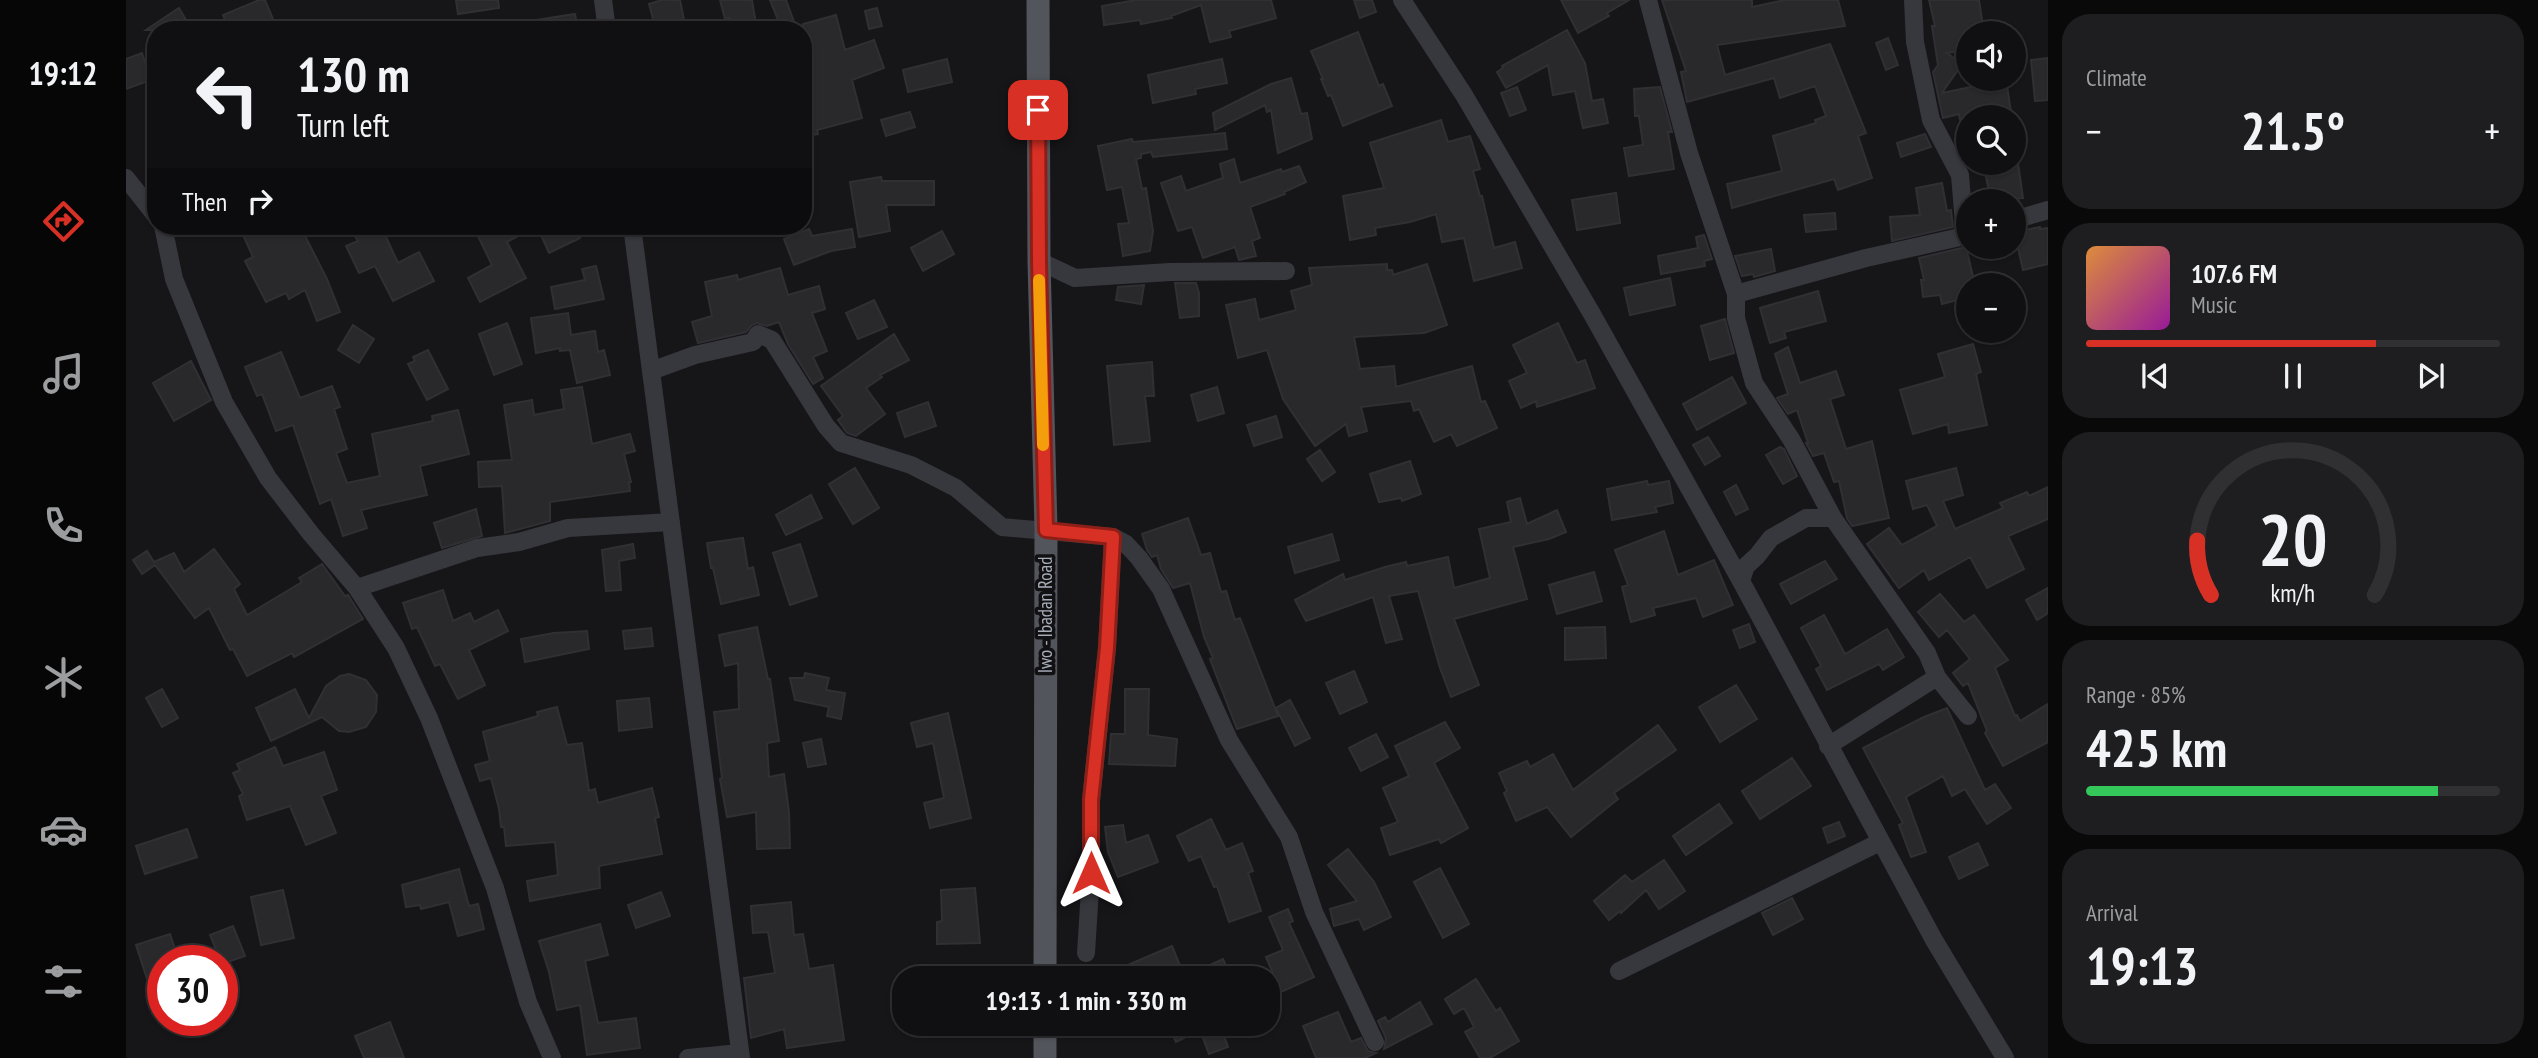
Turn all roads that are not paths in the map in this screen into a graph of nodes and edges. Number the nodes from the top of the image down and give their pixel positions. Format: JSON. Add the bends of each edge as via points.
{"nodes":[{"id":1,"x":603,"y":0,"type":"edge"},
{"id":2,"x":1038,"y":0,"type":"edge"},
{"id":3,"x":1402,"y":0,"type":"edge"},
{"id":4,"x":1648,"y":0,"type":"edge"},
{"id":5,"x":1913,"y":0,"type":"edge"},
{"id":6,"x":606,"y":21,"type":"edge"},
{"id":7,"x":126,"y":177,"type":"edge"},
{"id":8,"x":1962,"y":189,"type":"edge"},
{"id":9,"x":147,"y":204,"type":"edge"},
{"id":10,"x":2048,"y":210,"type":"edge"},
{"id":11,"x":2026,"y":216,"type":"edge"},
{"id":12,"x":165,"y":235,"type":"edge"},
{"id":13,"x":633,"y":235,"type":"edge"},
{"id":14,"x":1956,"y":238,"type":"edge"},
{"id":15,"x":1039,"y":261,"type":"junction"},
{"id":16,"x":1286,"y":271,"type":"dead end"},
{"id":17,"x":1736,"y":295,"type":"junction"},
{"id":18,"x":651,"y":371,"type":"junction"},
{"id":19,"x":1833,"y":518,"type":"junction"},
{"id":20,"x":671,"y":522,"type":"junction"},
{"id":21,"x":1046,"y":530,"type":"junction"},
{"id":22,"x":1113,"y":537,"type":"junction"},
{"id":23,"x":1741,"y":581,"type":"junction"},
{"id":24,"x":358,"y":587,"type":"junction"},
{"id":25,"x":1937,"y":677,"type":"junction"},
{"id":26,"x":1968,"y":716,"type":"dead end"},
{"id":27,"x":1828,"y":746,"type":"junction"},
{"id":28,"x":1880,"y":842,"type":"junction"},
{"id":29,"x":1086,"y":953,"type":"dead end"},
{"id":30,"x":1045,"y":966,"type":"edge"},
{"id":31,"x":1619,"y":971,"type":"dead end"},
{"id":32,"x":1045,"y":1036,"type":"edge"},
{"id":33,"x":1375,"y":1042,"type":"dead end"},
{"id":34,"x":740,"y":1056,"type":"edge"},
{"id":35,"x":552,"y":1058,"type":"edge"},
{"id":36,"x":688,"y":1058,"type":"edge"},
{"id":37,"x":1045,"y":1058,"type":"edge"},
{"id":38,"x":2005,"y":1058,"type":"edge"}],
"edges":[{"from":1,"to":6,"type":"street"},
{"from":2,"to":15,"type":"main road","name":"Iwo - Ibadan Road"},
{"from":3,"to":23,"type":"street","via":[[1464,95],[1586,302]]},
{"from":4,"to":17,"type":"street","via":[[1689,153]]},
{"from":5,"to":8,"type":"street","via":[[1915,42],[1931,120],[1960,175]]},
{"from":7,"to":9,"type":"street"},
{"from":10,"to":11,"type":"street"},
{"from":12,"to":24,"type":"street","via":[[174,279],[224,402],[268,478]]},
{"from":13,"to":18,"type":"street"},
{"from":14,"to":17,"type":"street"},
{"from":15,"to":16,"type":"street","via":[[1075,278]]},
{"from":15,"to":21,"type":"main road","name":"Iwo - Ibadan Road"},
{"from":17,"to":19,"type":"street","via":[[1736,318],[1754,383],[1791,439]]},
{"from":18,"to":20,"type":"street"},
{"from":18,"to":21,"type":"street","via":[[753,342],[758,334],[772,340],[841,443],[911,465],[956,488],[1002,527]]},
{"from":19,"to":23,"type":"street","via":[[1806,518],[1771,538],[1746,566]]},
{"from":19,"to":25,"type":"street","via":[[1927,653]]},
{"from":20,"to":24,"type":"street","via":[[568,528],[477,548]]},
{"from":20,"to":34,"type":"street"},
{"from":21,"to":22,"type":"street"},
{"from":21,"to":30,"type":"main road","name":"Iwo - Ibadan Road"},
{"from":22,"to":29,"type":"street","via":[[1091,800]]},
{"from":22,"to":33,"type":"street","via":[[1139,558],[1161,589],[1229,740],[1289,837],[1314,912]]},
{"from":23,"to":27,"type":"street"},
{"from":24,"to":35,"type":"street","via":[[396,648],[429,718],[490,875],[528,1002]]},
{"from":25,"to":26,"type":"street"},
{"from":25,"to":27,"type":"street"},
{"from":27,"to":28,"type":"street"},
{"from":28,"to":31,"type":"street"},
{"from":28,"to":38,"type":"street"},
{"from":32,"to":37,"type":"main road"},
{"from":34,"to":36,"type":"street"}]}
